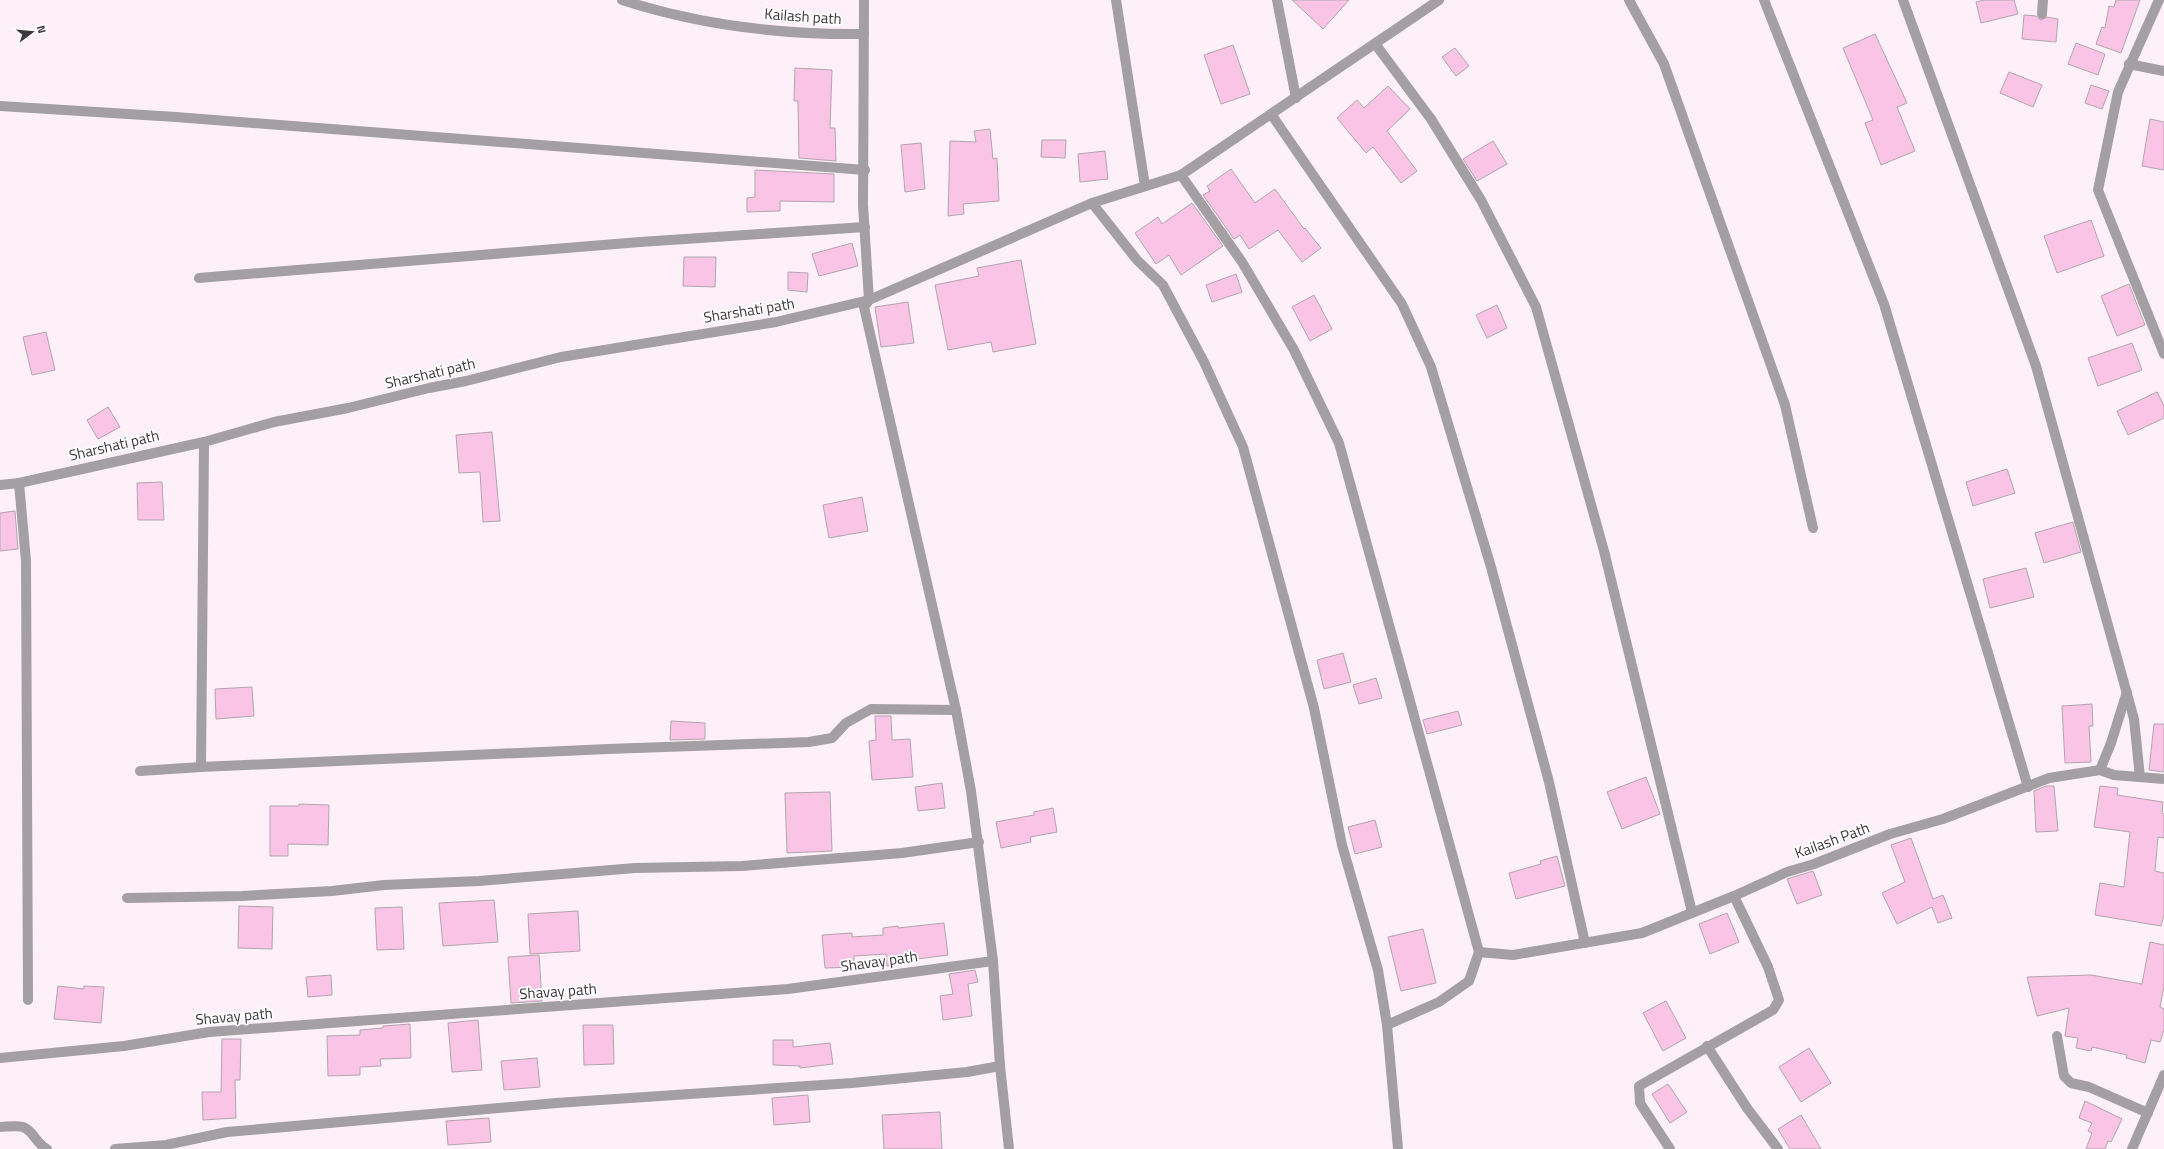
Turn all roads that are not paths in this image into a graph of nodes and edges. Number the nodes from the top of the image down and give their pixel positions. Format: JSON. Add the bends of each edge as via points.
{"nodes":[{"id":1,"x":622,"y":0,"type":"edge"},
{"id":2,"x":864,"y":0,"type":"edge"},
{"id":3,"x":1116,"y":0,"type":"edge"},
{"id":4,"x":1277,"y":0,"type":"edge"},
{"id":5,"x":1440,"y":0,"type":"edge"},
{"id":6,"x":1629,"y":0,"type":"edge"},
{"id":7,"x":1764,"y":0,"type":"edge"},
{"id":8,"x":1903,"y":0,"type":"edge"},
{"id":9,"x":2043,"y":0,"type":"edge"},
{"id":10,"x":2159,"y":0,"type":"edge"},
{"id":11,"x":2042,"y":14,"type":"dead end"},
{"id":12,"x":864,"y":34,"type":"junction"},
{"id":13,"x":1376,"y":45,"type":"junction"},
{"id":14,"x":2129,"y":64,"type":"junction"},
{"id":15,"x":2164,"y":71,"type":"edge"},
{"id":16,"x":1296,"y":98,"type":"junction"},
{"id":17,"x":0,"y":106,"type":"edge"},
{"id":18,"x":1271,"y":114,"type":"junction"},
{"id":19,"x":865,"y":170,"type":"junction"},
{"id":20,"x":1181,"y":175,"type":"junction"},
{"id":21,"x":1145,"y":186,"type":"junction"},
{"id":22,"x":1092,"y":203,"type":"junction"},
{"id":23,"x":865,"y":227,"type":"junction"},
{"id":24,"x":199,"y":278,"type":"dead end"},
{"id":25,"x":869,"y":300,"type":"junction"},
{"id":26,"x":2164,"y":354,"type":"edge"},
{"id":27,"x":204,"y":442,"type":"junction"},
{"id":28,"x":19,"y":483,"type":"junction"},
{"id":29,"x":0,"y":485,"type":"edge"},
{"id":30,"x":1813,"y":528,"type":"dead end"},
{"id":31,"x":2126,"y":692,"type":"junction"},
{"id":32,"x":956,"y":710,"type":"junction"},
{"id":33,"x":201,"y":767,"type":"junction"},
{"id":34,"x":2100,"y":770,"type":"junction"},
{"id":35,"x":140,"y":771,"type":"dead end"},
{"id":36,"x":2140,"y":777,"type":"junction"},
{"id":37,"x":2164,"y":779,"type":"edge"},
{"id":38,"x":2028,"y":787,"type":"junction"},
{"id":39,"x":979,"y":842,"type":"junction"},
{"id":40,"x":1734,"y":896,"type":"junction"},
{"id":41,"x":127,"y":898,"type":"dead end"},
{"id":42,"x":1692,"y":912,"type":"junction"},
{"id":43,"x":1585,"y":943,"type":"junction"},
{"id":44,"x":1479,"y":952,"type":"junction"},
{"id":45,"x":993,"y":961,"type":"junction"},
{"id":46,"x":28,"y":1000,"type":"dead end"},
{"id":47,"x":1387,"y":1026,"type":"junction"},
{"id":48,"x":2057,"y":1036,"type":"dead end"},
{"id":49,"x":1707,"y":1046,"type":"junction"},
{"id":50,"x":0,"y":1058,"type":"edge"},
{"id":51,"x":1000,"y":1066,"type":"junction"},
{"id":52,"x":2164,"y":1075,"type":"edge"},
{"id":53,"x":2148,"y":1113,"type":"junction"},
{"id":54,"x":0,"y":1127,"type":"edge"},
{"id":55,"x":47,"y":1149,"type":"edge"},
{"id":56,"x":115,"y":1149,"type":"edge"},
{"id":57,"x":1009,"y":1149,"type":"edge"},
{"id":58,"x":1398,"y":1149,"type":"edge"},
{"id":59,"x":1670,"y":1149,"type":"edge"},
{"id":60,"x":1778,"y":1149,"type":"edge"},
{"id":61,"x":2132,"y":1149,"type":"edge"}],
"edges":[{"from":1,"to":12,"type":"street","name":"Kailash path","via":[[646,8],[740,27],[815,35]]},
{"from":2,"to":12,"type":"street"},
{"from":3,"to":21,"type":"street"},
{"from":4,"to":16,"type":"street"},
{"from":5,"to":13,"type":"street","name":"Sharshati path"},
{"from":6,"to":30,"type":"street","via":[[1664,64],[1782,398]]},
{"from":7,"to":38,"type":"street","via":[[1884,304]]},
{"from":8,"to":31,"type":"street","via":[[2036,366]]},
{"from":9,"to":11,"type":"street"},
{"from":10,"to":14,"type":"street"},
{"from":12,"to":19,"type":"street"},
{"from":13,"to":16,"type":"street","name":"Sharshati path"},
{"from":13,"to":42,"type":"street","via":[[1431,119],[1481,200],[1536,307],[1604,551]]},
{"from":14,"to":15,"type":"street"},
{"from":14,"to":26,"type":"street","via":[[2118,92],[2098,190]]},
{"from":16,"to":18,"type":"street","name":"Sharshati path"},
{"from":17,"to":19,"type":"street","via":[[176,117]]},
{"from":18,"to":20,"type":"street","name":"Sharshati path"},
{"from":18,"to":43,"type":"street","via":[[1402,304],[1431,367],[1491,567],[1549,782]]},
{"from":19,"to":23,"type":"street"},
{"from":20,"to":21,"type":"street","name":"Sharshati path"},
{"from":20,"to":44,"type":"street","via":[[1242,262],[1294,350],[1339,443]]},
{"from":21,"to":22,"type":"street","name":"Sharshati path"},
{"from":22,"to":25,"type":"street","name":"Sharshati path"},
{"from":22,"to":47,"type":"street","via":[[1137,260],[1163,285],[1204,362],[1243,447],[1314,708],[1342,845],[1378,970]]},
{"from":23,"to":24,"type":"street","via":[[640,242]]},
{"from":23,"to":25,"type":"street"},
{"from":25,"to":27,"type":"street","name":"Sharshati path","via":[[776,322],[561,357],[348,408],[274,422]]},
{"from":25,"to":32,"type":"street","via":[[864,307]]},
{"from":27,"to":28,"type":"street","name":"Sharshati path"},
{"from":27,"to":33,"type":"street"},
{"from":28,"to":29,"type":"street","name":"Sharshati path"},
{"from":28,"to":46,"type":"street","via":[[26,561]]},
{"from":31,"to":34,"type":"street"},
{"from":31,"to":36,"type":"street","via":[[2134,719]]},
{"from":32,"to":33,"type":"street","via":[[871,709],[846,723],[832,738],[809,742],[608,748]]},
{"from":32,"to":39,"type":"street"},
{"from":33,"to":35,"type":"street"},
{"from":34,"to":36,"type":"street","name":"Kailash Path","via":[[2114,775]]},
{"from":34,"to":38,"type":"street","name":"Kailash Path","via":[[2049,778]]},
{"from":36,"to":37,"type":"street","name":"Kailash Path"},
{"from":38,"to":40,"type":"street","name":"Kailash Path","via":[[1787,872]]},
{"from":39,"to":41,"type":"street","via":[[902,853],[742,866],[635,868],[242,896]]},
{"from":39,"to":45,"type":"street"},
{"from":40,"to":42,"type":"street","name":"Kailash Path"},
{"from":40,"to":49,"type":"street","via":[[1768,967],[1779,1000],[1773,1010]]},
{"from":42,"to":43,"type":"street","name":"Kailash Path","via":[[1642,933]]},
{"from":43,"to":44,"type":"street","name":"Kailash Path","via":[[1512,954]]},
{"from":44,"to":47,"type":"street","via":[[1469,981],[1439,1002]]},
{"from":45,"to":50,"type":"street","name":"Shavay path","via":[[788,989],[209,1032],[124,1046]]},
{"from":45,"to":51,"type":"street"},
{"from":47,"to":58,"type":"street"},
{"from":48,"to":53,"type":"street","via":[[2064,1076],[2071,1083],[2089,1087]]},
{"from":49,"to":59,"type":"street","via":[[1639,1086],[1640,1103]]},
{"from":49,"to":60,"type":"street","via":[[1747,1108]]},
{"from":51,"to":56,"type":"street","via":[[967,1072],[852,1083],[556,1103],[227,1132],[166,1145]]},
{"from":51,"to":57,"type":"street"},
{"from":52,"to":53,"type":"street"},
{"from":53,"to":61,"type":"street"},
{"from":54,"to":55,"type":"street","via":[[22,1127],[28,1130],[40,1146]]}]}
